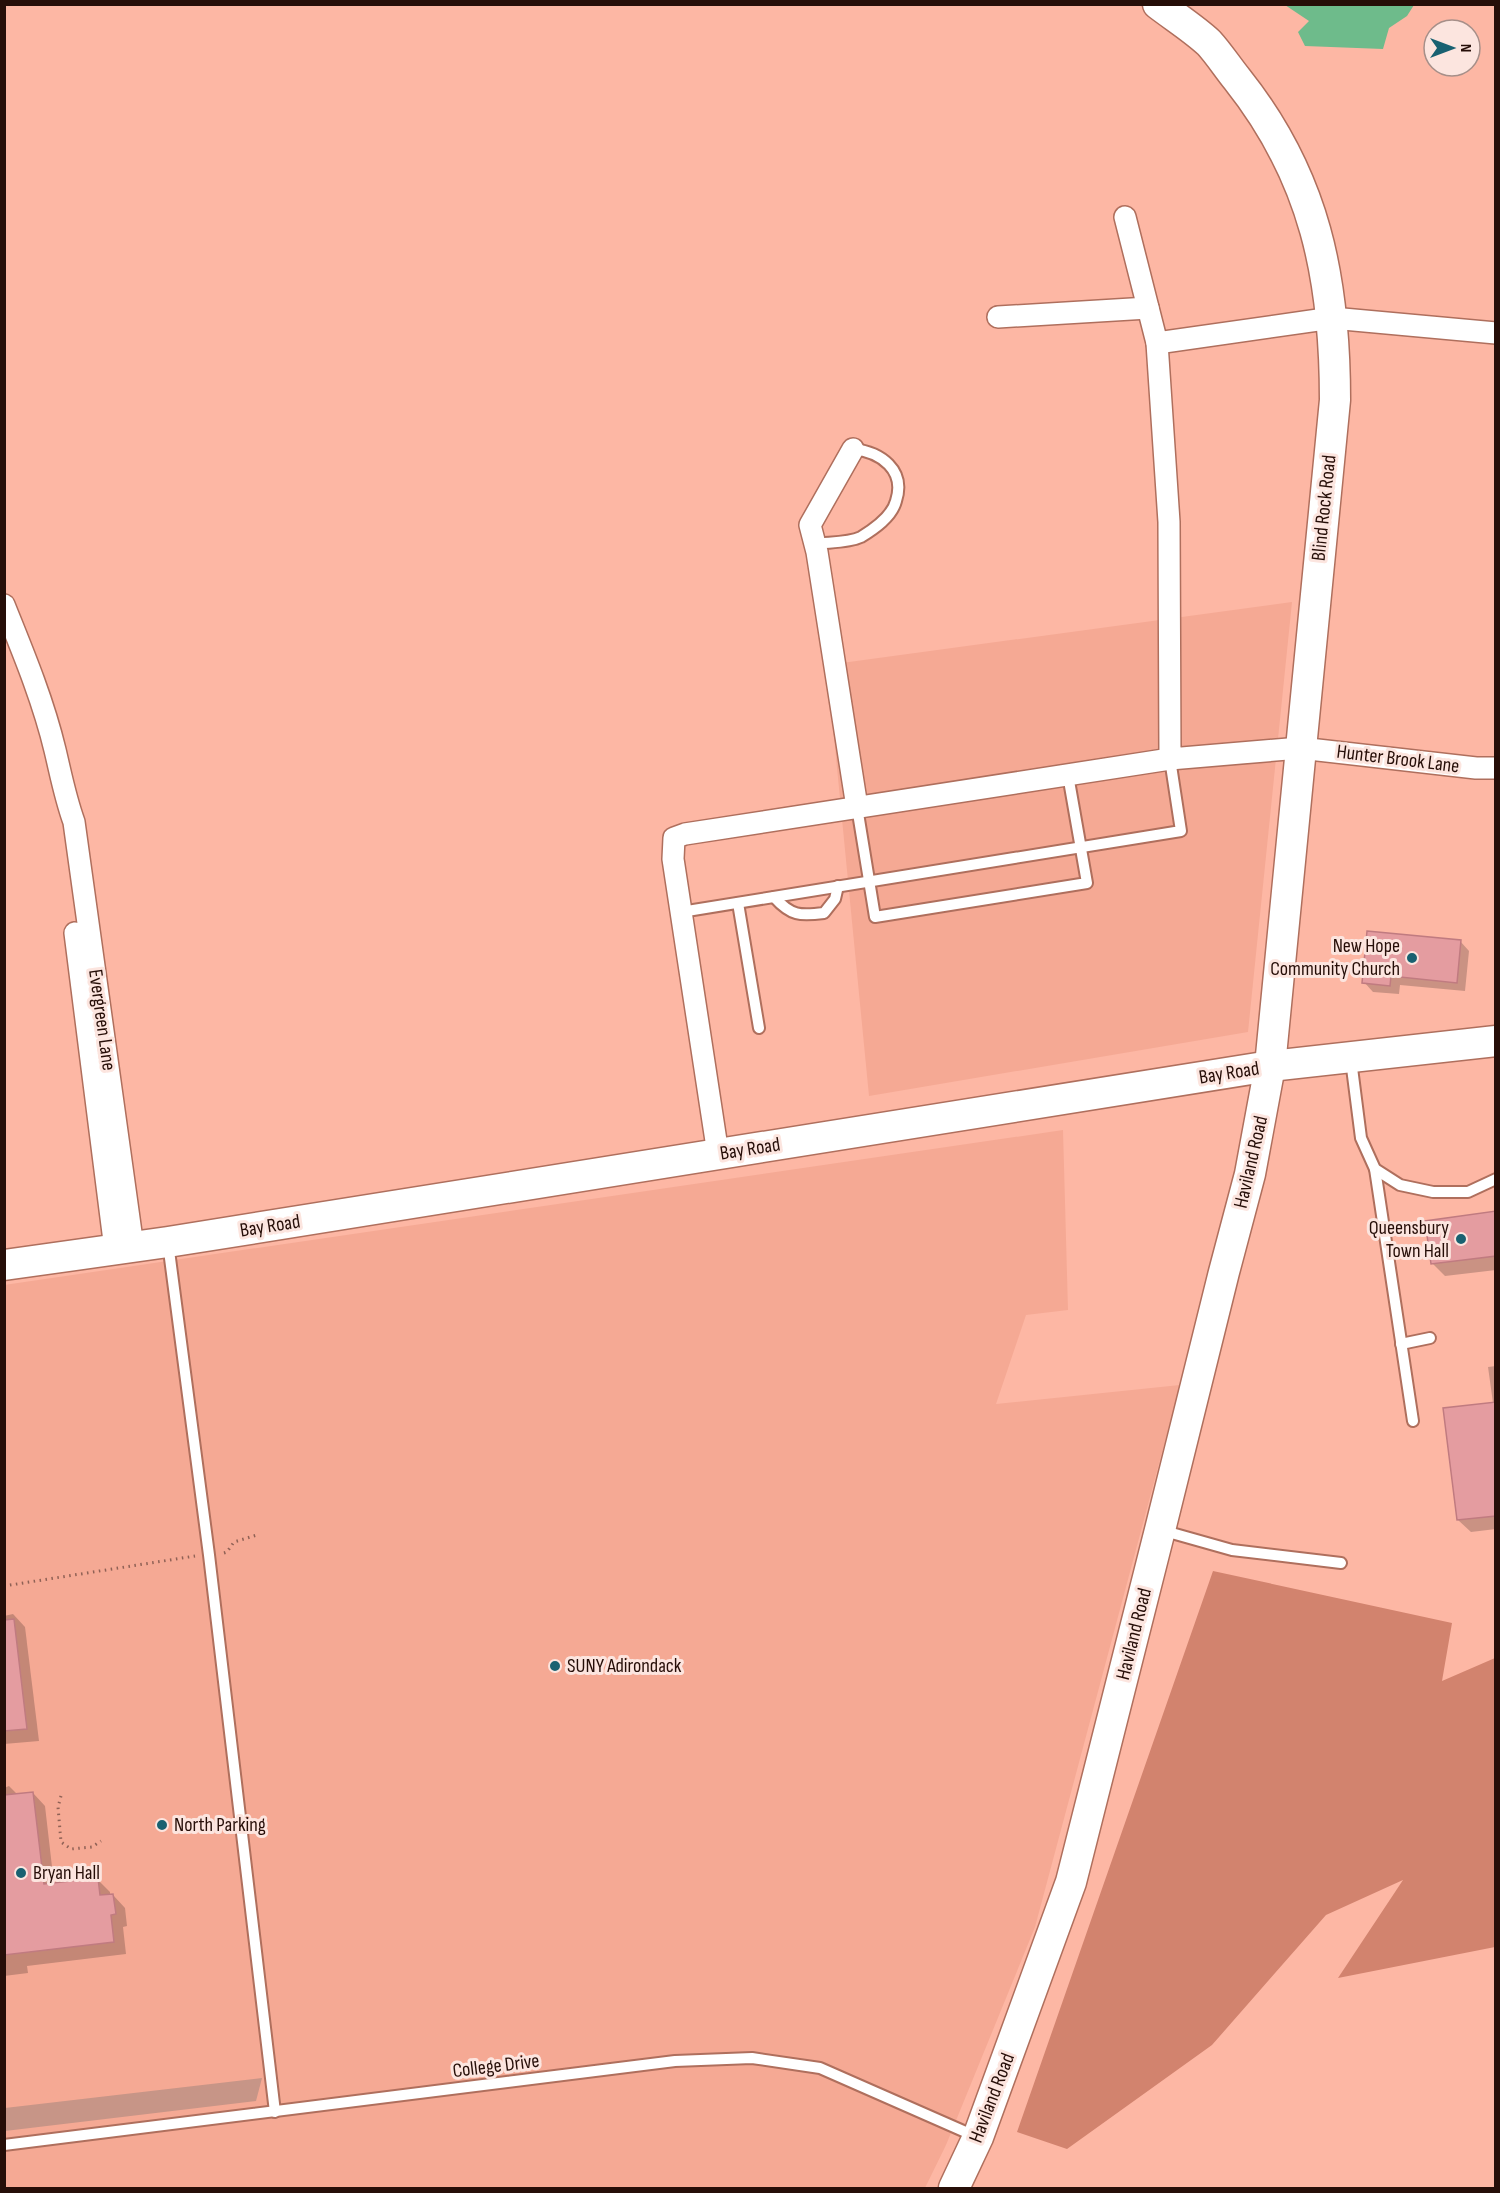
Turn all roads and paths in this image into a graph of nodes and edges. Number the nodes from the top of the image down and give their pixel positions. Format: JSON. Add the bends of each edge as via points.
{"nodes":[{"id":1,"x":1158,"y":4,"type":"edge"},
{"id":2,"x":1125,"y":217,"type":"dead end"},
{"id":3,"x":1148,"y":308,"type":"junction"},
{"id":4,"x":998,"y":316,"type":"dead end"},
{"id":5,"x":1332,"y":318,"type":"junction"},
{"id":6,"x":1496,"y":333,"type":"edge"},
{"id":7,"x":1156,"y":344,"type":"junction"},
{"id":8,"x":854,"y":449,"type":"joint"},
{"id":9,"x":815,"y":544,"type":"junction"},
{"id":10,"x":4,"y":605,"type":"edge"},
{"id":11,"x":1300,"y":748,"type":"junction"},
{"id":12,"x":1170,"y":759,"type":"junction"},
{"id":13,"x":1496,"y":768,"type":"edge"},
{"id":14,"x":1068,"y":775,"type":"junction"},
{"id":15,"x":857,"y":807,"type":"junction"},
{"id":16,"x":1081,"y":846,"type":"junction"},
{"id":17,"x":869,"y":881,"type":"junction"},
{"id":18,"x":838,"y":886,"type":"junction"},
{"id":19,"x":774,"y":897,"type":"junction"},
{"id":20,"x":738,"y":903,"type":"junction"},
{"id":21,"x":681,"y":912,"type":"junction"},
{"id":22,"x":759,"y":1028,"type":"dead end"},
{"id":23,"x":1496,"y":1041,"type":"edge"},
{"id":24,"x":1351,"y":1057,"type":"junction"},
{"id":25,"x":1270,"y":1066,"type":"junction"},
{"id":26,"x":718,"y":1155,"type":"junction"},
{"id":27,"x":1375,"y":1169,"type":"junction"},
{"id":28,"x":1496,"y":1179,"type":"edge"},
{"id":29,"x":168,"y":1242,"type":"junction"},
{"id":30,"x":124,"y":1248,"type":"junction"},
{"id":31,"x":4,"y":1265,"type":"edge"},
{"id":32,"x":1430,"y":1338,"type":"dead end"},
{"id":33,"x":1401,"y":1344,"type":"junction"},
{"id":34,"x":1413,"y":1421,"type":"dead end"},
{"id":35,"x":1161,"y":1530,"type":"junction"},
{"id":36,"x":257,"y":1535,"type":"dead end"},
{"id":37,"x":222,"y":1554,"type":"dead end"},
{"id":38,"x":198,"y":1556,"type":"dead end"},
{"id":39,"x":1341,"y":1563,"type":"dead end"},
{"id":40,"x":4,"y":1586,"type":"edge"},
{"id":41,"x":61,"y":1796,"type":"dead end"},
{"id":42,"x":101,"y":1841,"type":"dead end"},
{"id":43,"x":275,"y":2112,"type":"junction"},
{"id":44,"x":978,"y":2137,"type":"junction"},
{"id":45,"x":4,"y":2145,"type":"edge"},
{"id":46,"x":954,"y":2188,"type":"edge"}],
"edges":[{"from":1,"to":5,"type":"street","name":"Blind Rock Road","via":[[1209,43],[1286,151],[1305,197],[1324,264]]},
{"from":2,"to":3,"type":"street"},
{"from":3,"to":4,"type":"street"},
{"from":3,"to":7,"type":"street"},
{"from":5,"to":6,"type":"street"},
{"from":5,"to":7,"type":"street"},
{"from":5,"to":11,"type":"street","name":"Blind Rock Road","via":[[1335,400]]},
{"from":7,"to":12,"type":"street","via":[[1169,522]]},
{"from":8,"to":9,"type":"street","via":[[810,525]]},
{"from":8,"to":9,"type":"lane","via":[[877,454],[889,464],[898,489],[896,502],[889,515],[862,536]]},
{"from":9,"to":15,"type":"street"},
{"from":10,"to":30,"type":"street","name":"Evergreen Lane","via":[[36,684],[64,795],[61,826]]},
{"from":11,"to":12,"type":"street","name":"Hunter Brook Lane"},
{"from":11,"to":13,"type":"street","name":"Hunter Brook Lane"},
{"from":11,"to":25,"type":"street","name":"Blind Rock Road"},
{"from":12,"to":14,"type":"street","name":"Hunter Brook Lane"},
{"from":12,"to":16,"type":"lane","via":[[1181,831]]},
{"from":14,"to":15,"type":"street","name":"Hunter Brook Lane"},
{"from":14,"to":16,"type":"lane"},
{"from":15,"to":17,"type":"lane"},
{"from":15,"to":21,"type":"street","name":"Hunter Brook Lane","via":[[674,838]]},
{"from":16,"to":17,"type":"lane"},
{"from":16,"to":17,"type":"lane","via":[[1087,883],[1075,885],[875,917]]},
{"from":17,"to":18,"type":"lane"},
{"from":18,"to":19,"type":"lane"},
{"from":18,"to":19,"type":"lane","via":[[836,899],[824,913],[792,913]]},
{"from":19,"to":20,"type":"lane"},
{"from":20,"to":21,"type":"lane"},
{"from":20,"to":22,"type":"lane"},
{"from":21,"to":26,"type":"street"},
{"from":23,"to":24,"type":"street","name":"Bay Road"},
{"from":24,"to":25,"type":"street","name":"Bay Road"},
{"from":24,"to":27,"type":"lane","via":[[1361,1138]]},
{"from":25,"to":26,"type":"street","name":"Bay Road"},
{"from":25,"to":35,"type":"street","name":"Haviland Road","via":[[1250,1174]]},
{"from":26,"to":29,"type":"street","name":"Bay Road"},
{"from":27,"to":28,"type":"lane","via":[[1400,1185],[1433,1192],[1468,1192]]},
{"from":27,"to":33,"type":"lane"},
{"from":29,"to":30,"type":"street","name":"Bay Road"},
{"from":29,"to":43,"type":"lane","via":[[212,1575]]},
{"from":30,"to":31,"type":"street","name":"Bay Road"},
{"from":32,"to":33,"type":"lane"},
{"from":33,"to":34,"type":"lane"},
{"from":35,"to":39,"type":"lane","via":[[1232,1550]]},
{"from":35,"to":44,"type":"street","name":"Haviland Road","via":[[1071,1882]]},
{"from":36,"to":37,"type":"path","via":[[234,1542]]},
{"from":38,"to":40,"type":"path"},
{"from":41,"to":42,"type":"path","via":[[61,1842],[71,1849],[92,1847]]},
{"from":43,"to":44,"type":"lane","name":"College Drive","via":[[675,2061],[752,2058],[820,2068]]},
{"from":43,"to":45,"type":"lane","name":"College Drive"},
{"from":44,"to":46,"type":"street","name":"Haviland Road"}]}
